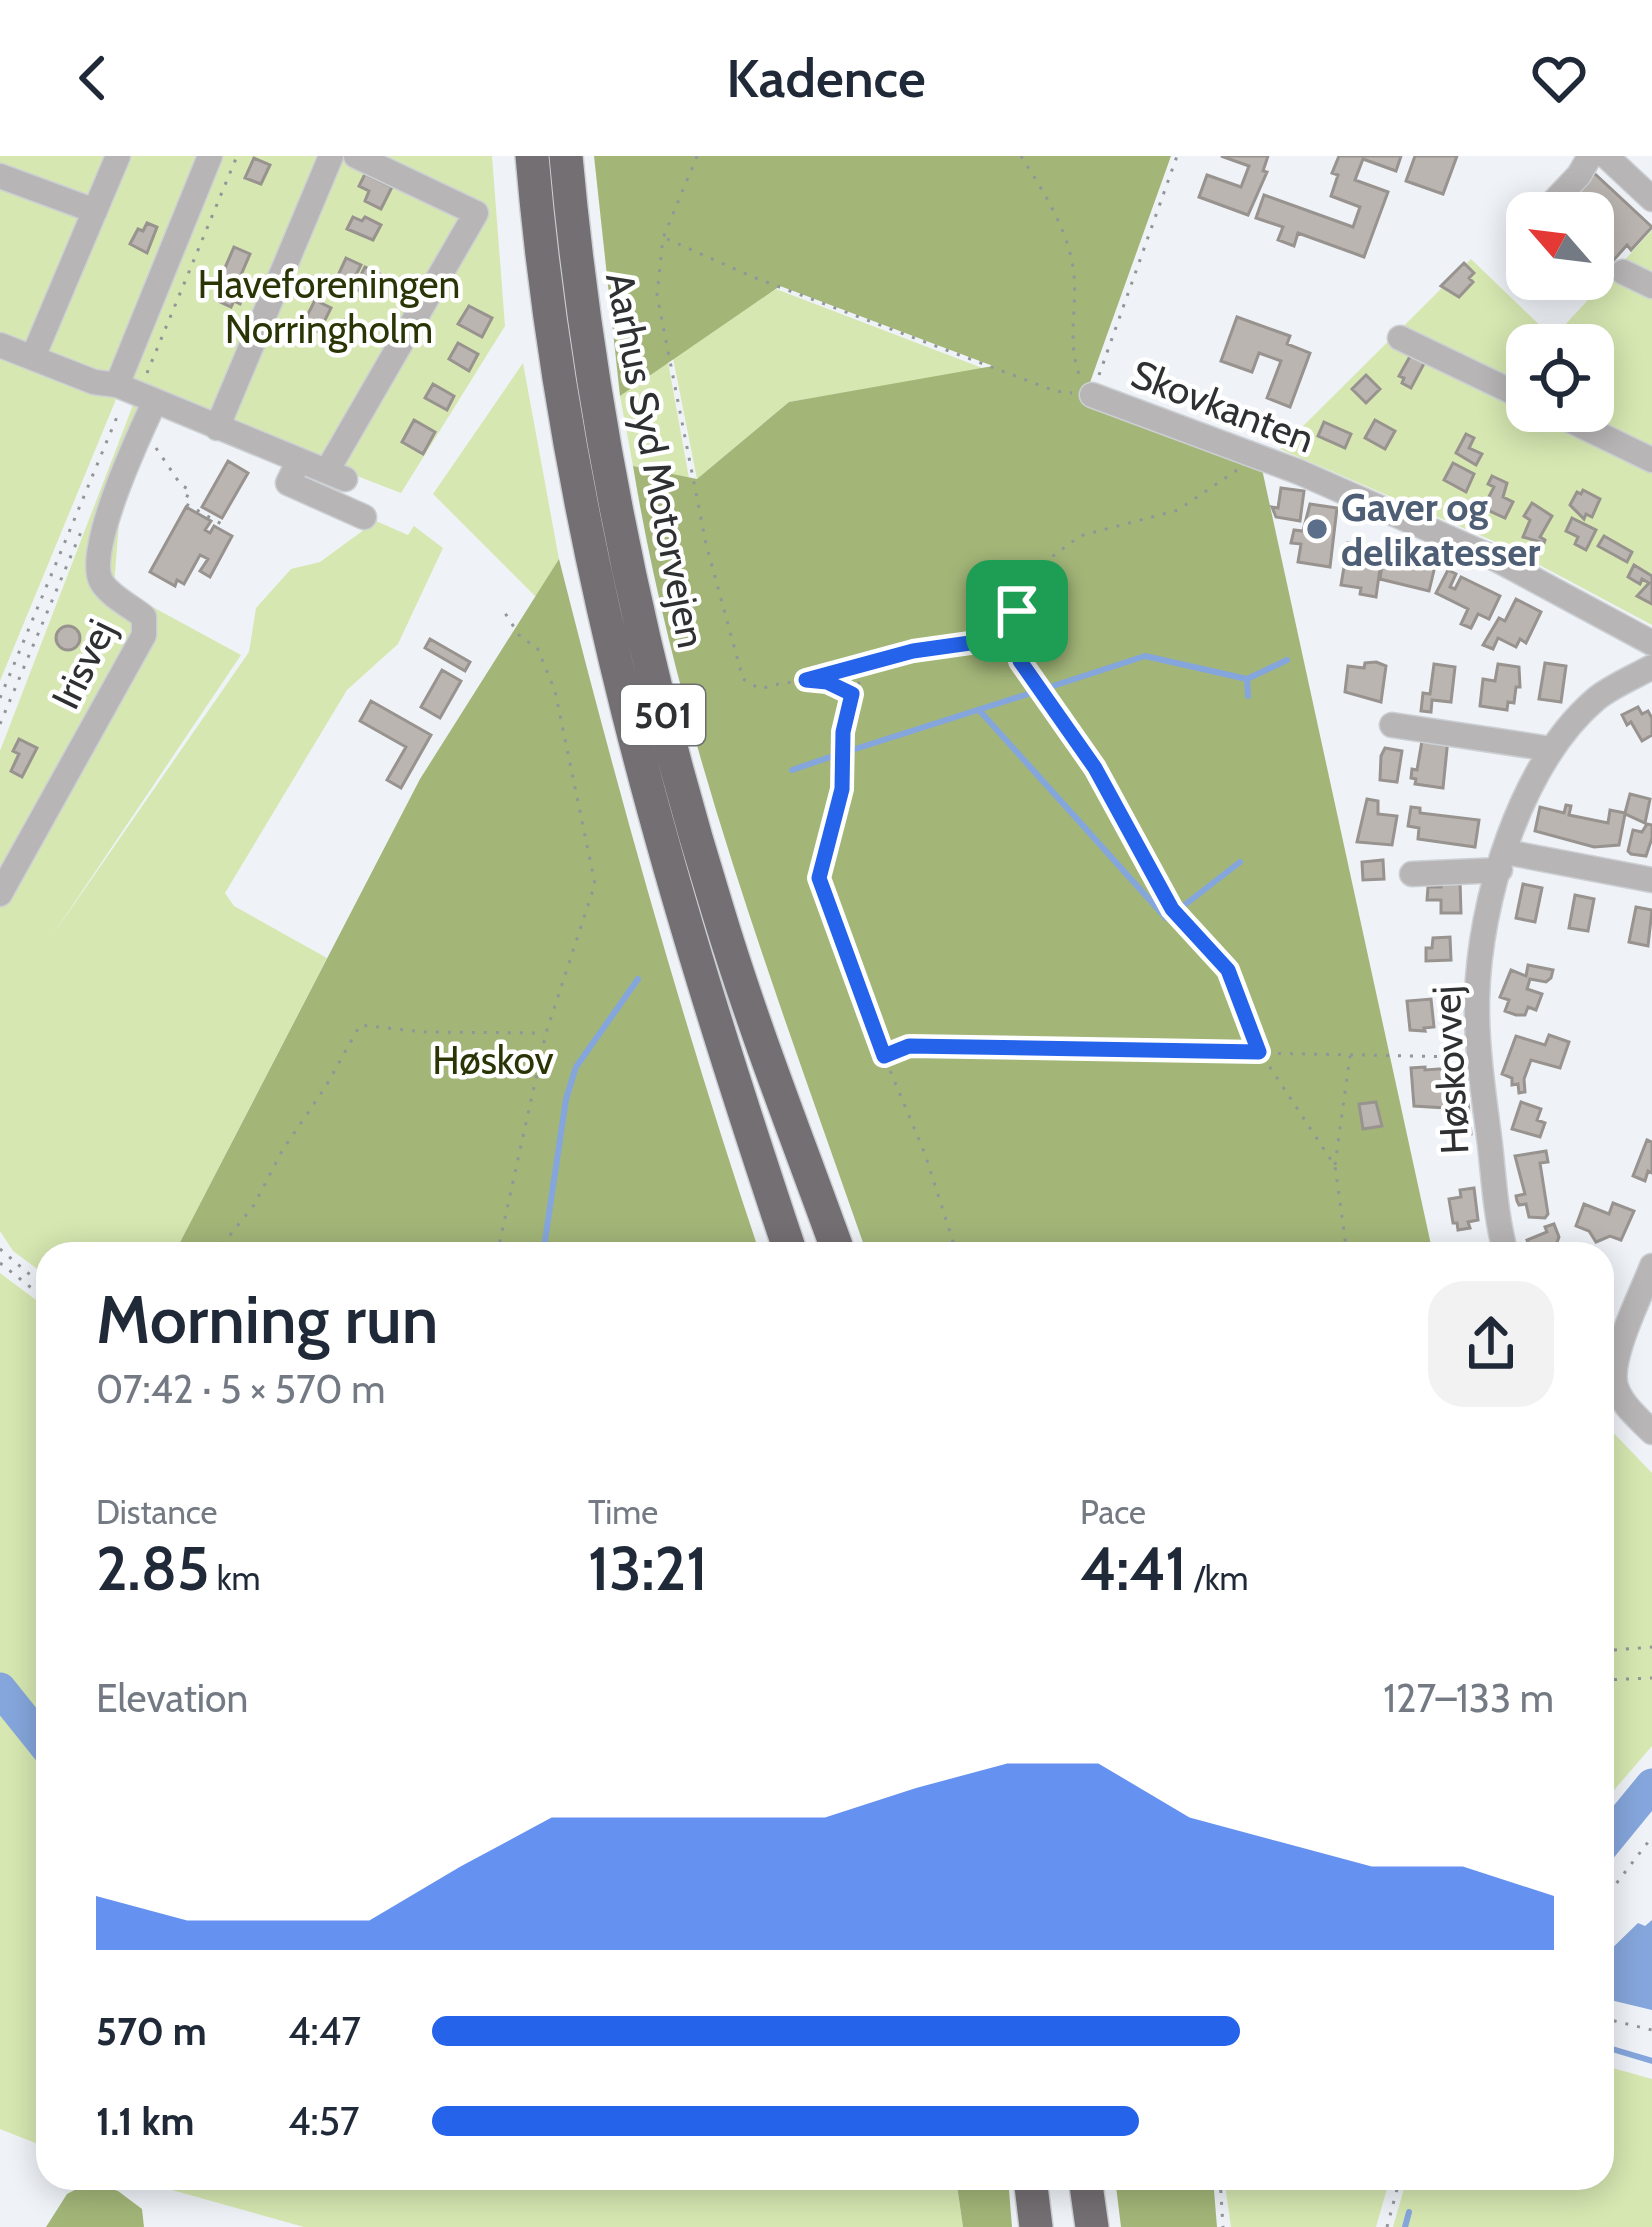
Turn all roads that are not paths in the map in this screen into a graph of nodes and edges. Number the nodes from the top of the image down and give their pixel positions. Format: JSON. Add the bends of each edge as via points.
{"nodes":[{"id":1,"x":118,"y":156,"type":"edge"},
{"id":2,"x":210,"y":156,"type":"edge"},
{"id":3,"x":331,"y":156,"type":"edge"},
{"id":4,"x":356,"y":156,"type":"edge"},
{"id":5,"x":532,"y":156,"type":"edge"},
{"id":6,"x":566,"y":156,"type":"edge"},
{"id":7,"x":1590,"y":156,"type":"edge"},
{"id":8,"x":1606,"y":156,"type":"edge"},
{"id":9,"x":0,"y":176,"type":"edge"},
{"id":10,"x":1563,"y":192,"type":"edge"},
{"id":11,"x":1652,"y":199,"type":"edge"},
{"id":12,"x":95,"y":211,"type":"junction"},
{"id":13,"x":1623,"y":272,"type":"dead end"},
{"id":14,"x":1652,"y":286,"type":"edge"},
{"id":15,"x":1400,"y":338,"type":"dead end"},
{"id":16,"x":0,"y":346,"type":"edge"},
{"id":17,"x":33,"y":357,"type":"junction"},
{"id":18,"x":122,"y":388,"type":"junction"},
{"id":19,"x":1506,"y":389,"type":"edge"},
{"id":20,"x":1092,"y":395,"type":"road end"},
{"id":21,"x":154,"y":403,"type":"junction"},
{"id":22,"x":217,"y":428,"type":"junction"},
{"id":23,"x":1594,"y":432,"type":"edge"},
{"id":24,"x":299,"y":460,"type":"junction"},
{"id":25,"x":1652,"y":460,"type":"edge"},
{"id":26,"x":364,"y":517,"type":"dead end"},
{"id":27,"x":1652,"y":643,"type":"edge"},
{"id":28,"x":1652,"y":667,"type":"edge"},
{"id":29,"x":1391,"y":725,"type":"dead end"},
{"id":30,"x":1551,"y":749,"type":"junction"},
{"id":31,"x":1503,"y":861,"type":"junction"},
{"id":32,"x":1412,"y":874,"type":"dead end"},
{"id":33,"x":1652,"y":880,"type":"edge"},
{"id":34,"x":0,"y":894,"type":"edge"},
{"id":35,"x":787,"y":1242,"type":"edge"},
{"id":36,"x":835,"y":1242,"type":"edge"},
{"id":37,"x":1504,"y":1242,"type":"edge"},
{"id":38,"x":1652,"y":1266,"type":"edge"},
{"id":39,"x":1652,"y":1432,"type":"edge"},
{"id":40,"x":1031,"y":2190,"type":"edge"},
{"id":41,"x":1087,"y":2190,"type":"edge"},
{"id":42,"x":1036,"y":2227,"type":"edge"},
{"id":43,"x":1092,"y":2227,"type":"edge"}],
"edges":[{"from":1,"to":12,"type":"street"},
{"from":2,"to":18,"type":"street"},
{"from":3,"to":22,"type":"street"},
{"from":4,"to":24,"type":"street","via":[[476,213],[336,475]]},
{"from":5,"to":35,"type":"highway","name":"Aarhus Syd Motorvejen","number":"501","via":[[565,422],[595,582],[684,926]]},
{"from":6,"to":36,"type":"highway","name":"Aarhus Syd Motorvejen","number":"501","via":[[598,404],[670,746],[718,914]]},
{"from":7,"to":10,"type":"street"},
{"from":8,"to":11,"type":"street"},
{"from":9,"to":12,"type":"street"},
{"from":12,"to":17,"type":"street"},
{"from":13,"to":14,"type":"street"},
{"from":15,"to":19,"type":"street"},
{"from":16,"to":17,"type":"street"},
{"from":17,"to":18,"type":"street"},
{"from":18,"to":21,"type":"street"},
{"from":20,"to":27,"type":"street","name":"Skovkanten","via":[[1256,455],[1494,558]]},
{"from":21,"to":22,"type":"street"},
{"from":21,"to":34,"type":"street","name":"Irisvej","via":[[121,478],[98,567],[102,584],[144,617],[144,635]]},
{"from":22,"to":24,"type":"street"},
{"from":23,"to":25,"type":"street"},
{"from":24,"to":26,"type":"street","via":[[288,483]]},
{"from":28,"to":30,"type":"street","name":"Høskovvej","via":[[1598,698]]},
{"from":29,"to":30,"type":"street"},
{"from":30,"to":31,"type":"street","name":"Høskovvej"},
{"from":31,"to":32,"type":"street"},
{"from":31,"to":33,"type":"street"},
{"from":31,"to":37,"type":"street","name":"Høskovvej","via":[[1477,996]]},
{"from":38,"to":39,"type":"street","via":[[1614,1378]]},
{"from":40,"to":42,"type":"highway"},
{"from":41,"to":43,"type":"highway"}]}
